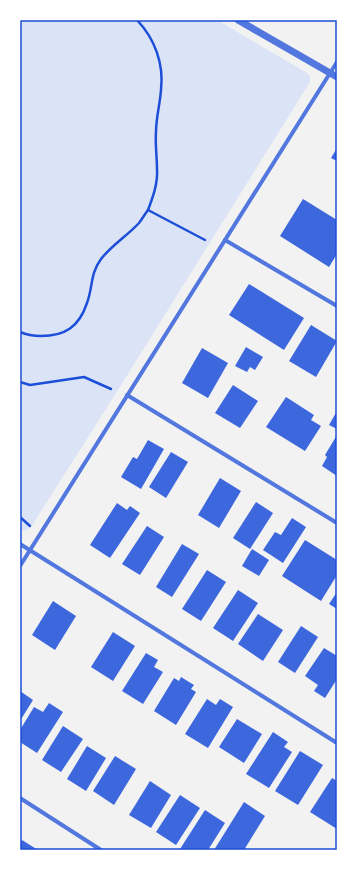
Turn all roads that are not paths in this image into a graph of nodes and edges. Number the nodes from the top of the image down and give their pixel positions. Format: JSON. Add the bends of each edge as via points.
{"nodes":[{"id":1,"x":238,"y":20,"type":"edge"},
{"id":2,"x":337,"y":62,"type":"edge"},
{"id":3,"x":334,"y":75,"type":"edge"},
{"id":4,"x":225,"y":240,"type":"junction"},
{"id":5,"x":337,"y":306,"type":"edge"},
{"id":6,"x":127,"y":395,"type":"junction"},
{"id":7,"x":337,"y":523,"type":"edge"},
{"id":8,"x":20,"y":544,"type":"edge"},
{"id":9,"x":30,"y":550,"type":"junction"},
{"id":10,"x":20,"y":566,"type":"edge"},
{"id":11,"x":337,"y":743,"type":"edge"},
{"id":12,"x":20,"y":798,"type":"edge"},
{"id":13,"x":101,"y":850,"type":"edge"}],
"edges":[{"from":1,"to":3,"type":"street"},
{"from":2,"to":3,"type":"street"},
{"from":3,"to":4,"type":"street"},
{"from":4,"to":5,"type":"street"},
{"from":4,"to":6,"type":"street"},
{"from":6,"to":7,"type":"street"},
{"from":6,"to":9,"type":"street"},
{"from":8,"to":9,"type":"street"},
{"from":9,"to":10,"type":"street"},
{"from":9,"to":11,"type":"street"},
{"from":12,"to":13,"type":"street"}]}
